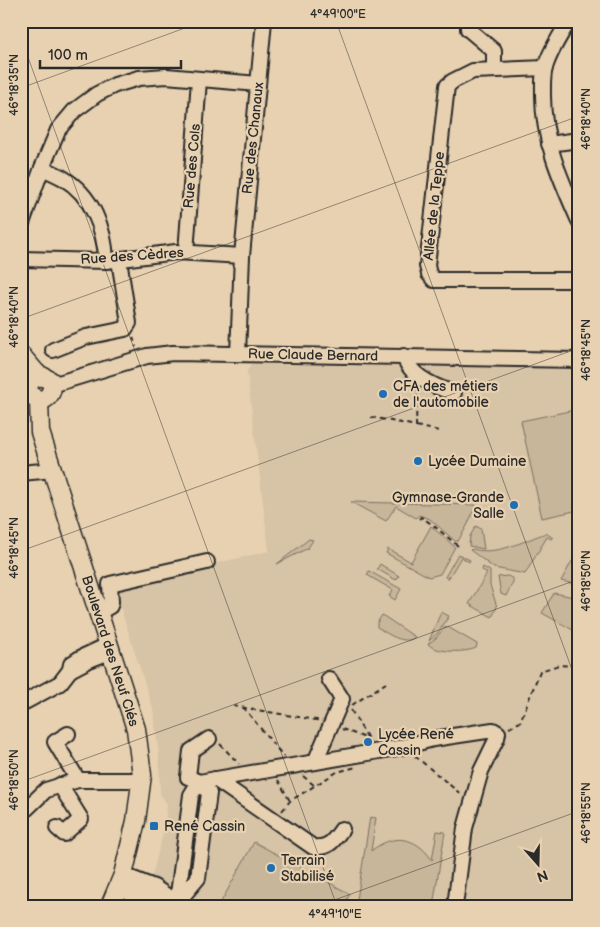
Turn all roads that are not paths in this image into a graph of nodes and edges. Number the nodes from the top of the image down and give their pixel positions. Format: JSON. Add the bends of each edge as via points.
{"nodes":[{"id":1,"x":264,"y":21,"type":"edge"},
{"id":2,"x":468,"y":21,"type":"edge"},
{"id":3,"x":569,"y":21,"type":"edge"},
{"id":4,"x":545,"y":68,"type":"junction"},
{"id":5,"x":494,"y":70,"type":"junction"},
{"id":6,"x":199,"y":80,"type":"junction"},
{"id":7,"x":258,"y":84,"type":"junction"},
{"id":8,"x":579,"y":140,"type":"edge"},
{"id":9,"x":549,"y":144,"type":"junction"},
{"id":10,"x":42,"y":168,"type":"junction"},
{"id":11,"x":579,"y":221,"type":"edge"},
{"id":12,"x":21,"y":226,"type":"edge"},
{"id":13,"x":186,"y":252,"type":"junction"},
{"id":14,"x":242,"y":256,"type":"junction"},
{"id":15,"x":21,"y":259,"type":"edge"},
{"id":16,"x":112,"y":260,"type":"junction"},
{"id":17,"x":579,"y":280,"type":"edge"},
{"id":18,"x":53,"y":350,"type":"dead end"},
{"id":19,"x":238,"y":354,"type":"junction"},
{"id":20,"x":21,"y":355,"type":"edge"},
{"id":21,"x":404,"y":356,"type":"junction"},
{"id":22,"x":579,"y":360,"type":"edge"},
{"id":23,"x":35,"y":379,"type":"edge"},
{"id":24,"x":454,"y":393,"type":"dead end"},
{"id":25,"x":53,"y":470,"type":"junction"},
{"id":26,"x":21,"y":473,"type":"edge"},
{"id":27,"x":207,"y":562,"type":"dead end"},
{"id":28,"x":99,"y":612,"type":"junction"},
{"id":29,"x":111,"y":648,"type":"junction"},
{"id":30,"x":329,"y":679,"type":"dead end"},
{"id":31,"x":21,"y":704,"type":"edge"},
{"id":32,"x":68,"y":734,"type":"dead end"},
{"id":33,"x":214,"y":741,"type":"road end"},
{"id":34,"x":315,"y":762,"type":"junction"},
{"id":35,"x":215,"y":779,"type":"junction"},
{"id":36,"x":78,"y":780,"type":"junction"},
{"id":37,"x":141,"y":780,"type":"junction"},
{"id":38,"x":199,"y":782,"type":"junction"},
{"id":39,"x":60,"y":785,"type":"junction"},
{"id":40,"x":21,"y":814,"type":"edge"},
{"id":41,"x":56,"y":828,"type":"dead end"},
{"id":42,"x":342,"y":829,"type":"dead end"},
{"id":43,"x":120,"y":882,"type":"junction"},
{"id":44,"x":180,"y":904,"type":"edge"},
{"id":45,"x":110,"y":906,"type":"edge"},
{"id":46,"x":455,"y":906,"type":"edge"}],
"edges":[{"from":1,"to":7,"type":"street","name":"Rue des Chanaux"},
{"from":2,"to":5,"type":"street","via":[[468,29],[494,51]]},
{"from":3,"to":4,"type":"street"},
{"from":4,"to":5,"type":"street","name":"Allée de la Teppe"},
{"from":4,"to":9,"type":"street","via":[[543,112]]},
{"from":5,"to":17,"type":"street","name":"Allée de la Teppe","via":[[473,72],[447,86],[427,266],[429,274],[434,280]]},
{"from":6,"to":7,"type":"street"},
{"from":6,"to":10,"type":"street","via":[[166,76],[139,78],[97,94],[74,111],[58,130]]},
{"from":6,"to":13,"type":"street","name":"Rue des Cols"},
{"from":7,"to":14,"type":"street","name":"Rue des Chanaux"},
{"from":8,"to":9,"type":"street"},
{"from":9,"to":11,"type":"street"},
{"from":10,"to":12,"type":"street"},
{"from":10,"to":16,"type":"street","via":[[64,178],[90,204]]},
{"from":13,"to":14,"type":"street","name":"Rue des Cèdres"},
{"from":13,"to":16,"type":"street","name":"Rue des Cèdres"},
{"from":14,"to":19,"type":"street","name":"Rue des Chanaux"},
{"from":15,"to":16,"type":"street","name":"Rue des Cèdres"},
{"from":16,"to":18,"type":"street","via":[[129,323],[125,329],[86,337]]},
{"from":19,"to":21,"type":"street","name":"Rue Claude Bernard"},
{"from":19,"to":23,"type":"street","name":"Rue Claude Bernard","via":[[173,353]]},
{"from":20,"to":23,"type":"main road"},
{"from":21,"to":22,"type":"street","name":"Rue Claude Bernard"},
{"from":21,"to":24,"type":"street","via":[[415,374],[435,387]]},
{"from":23,"to":25,"type":"main road","name":"Boulevard des Neuf Clés","via":[[53,388],[50,396],[39,400],[40,432]]},
{"from":25,"to":26,"type":"street"},
{"from":25,"to":28,"type":"main road","name":"Boulevard des Neuf Clés"},
{"from":27,"to":28,"type":"street","via":[[110,584],[112,602]]},
{"from":28,"to":29,"type":"main road","name":"Boulevard des Neuf Clés"},
{"from":29,"to":31,"type":"street","via":[[80,658],[71,664],[60,683]]},
{"from":29,"to":37,"type":"main road","name":"Boulevard des Neuf Clés","via":[[136,729]]},
{"from":30,"to":34,"type":"street","via":[[342,699]]},
{"from":32,"to":36,"type":"street","via":[[55,742]]},
{"from":33,"to":38,"type":"street","via":[[191,751],[188,777]]},
{"from":34,"to":35,"type":"street"},
{"from":34,"to":46,"type":"street","via":[[433,739],[493,730],[498,733],[465,828]]},
{"from":35,"to":38,"type":"street"},
{"from":35,"to":42,"type":"street","via":[[313,847],[322,848],[332,842]]},
{"from":36,"to":37,"type":"street"},
{"from":36,"to":39,"type":"street"},
{"from":37,"to":43,"type":"main road","name":"Boulevard des Neuf Clés","via":[[134,834]]},
{"from":38,"to":44,"type":"street","via":[[191,795]]},
{"from":39,"to":40,"type":"street","via":[[46,790]]},
{"from":39,"to":41,"type":"street","via":[[81,820],[64,834]]},
{"from":43,"to":44,"type":"street","via":[[154,887]]},
{"from":43,"to":45,"type":"main road","name":"Boulevard des Neuf Clés"}]}
